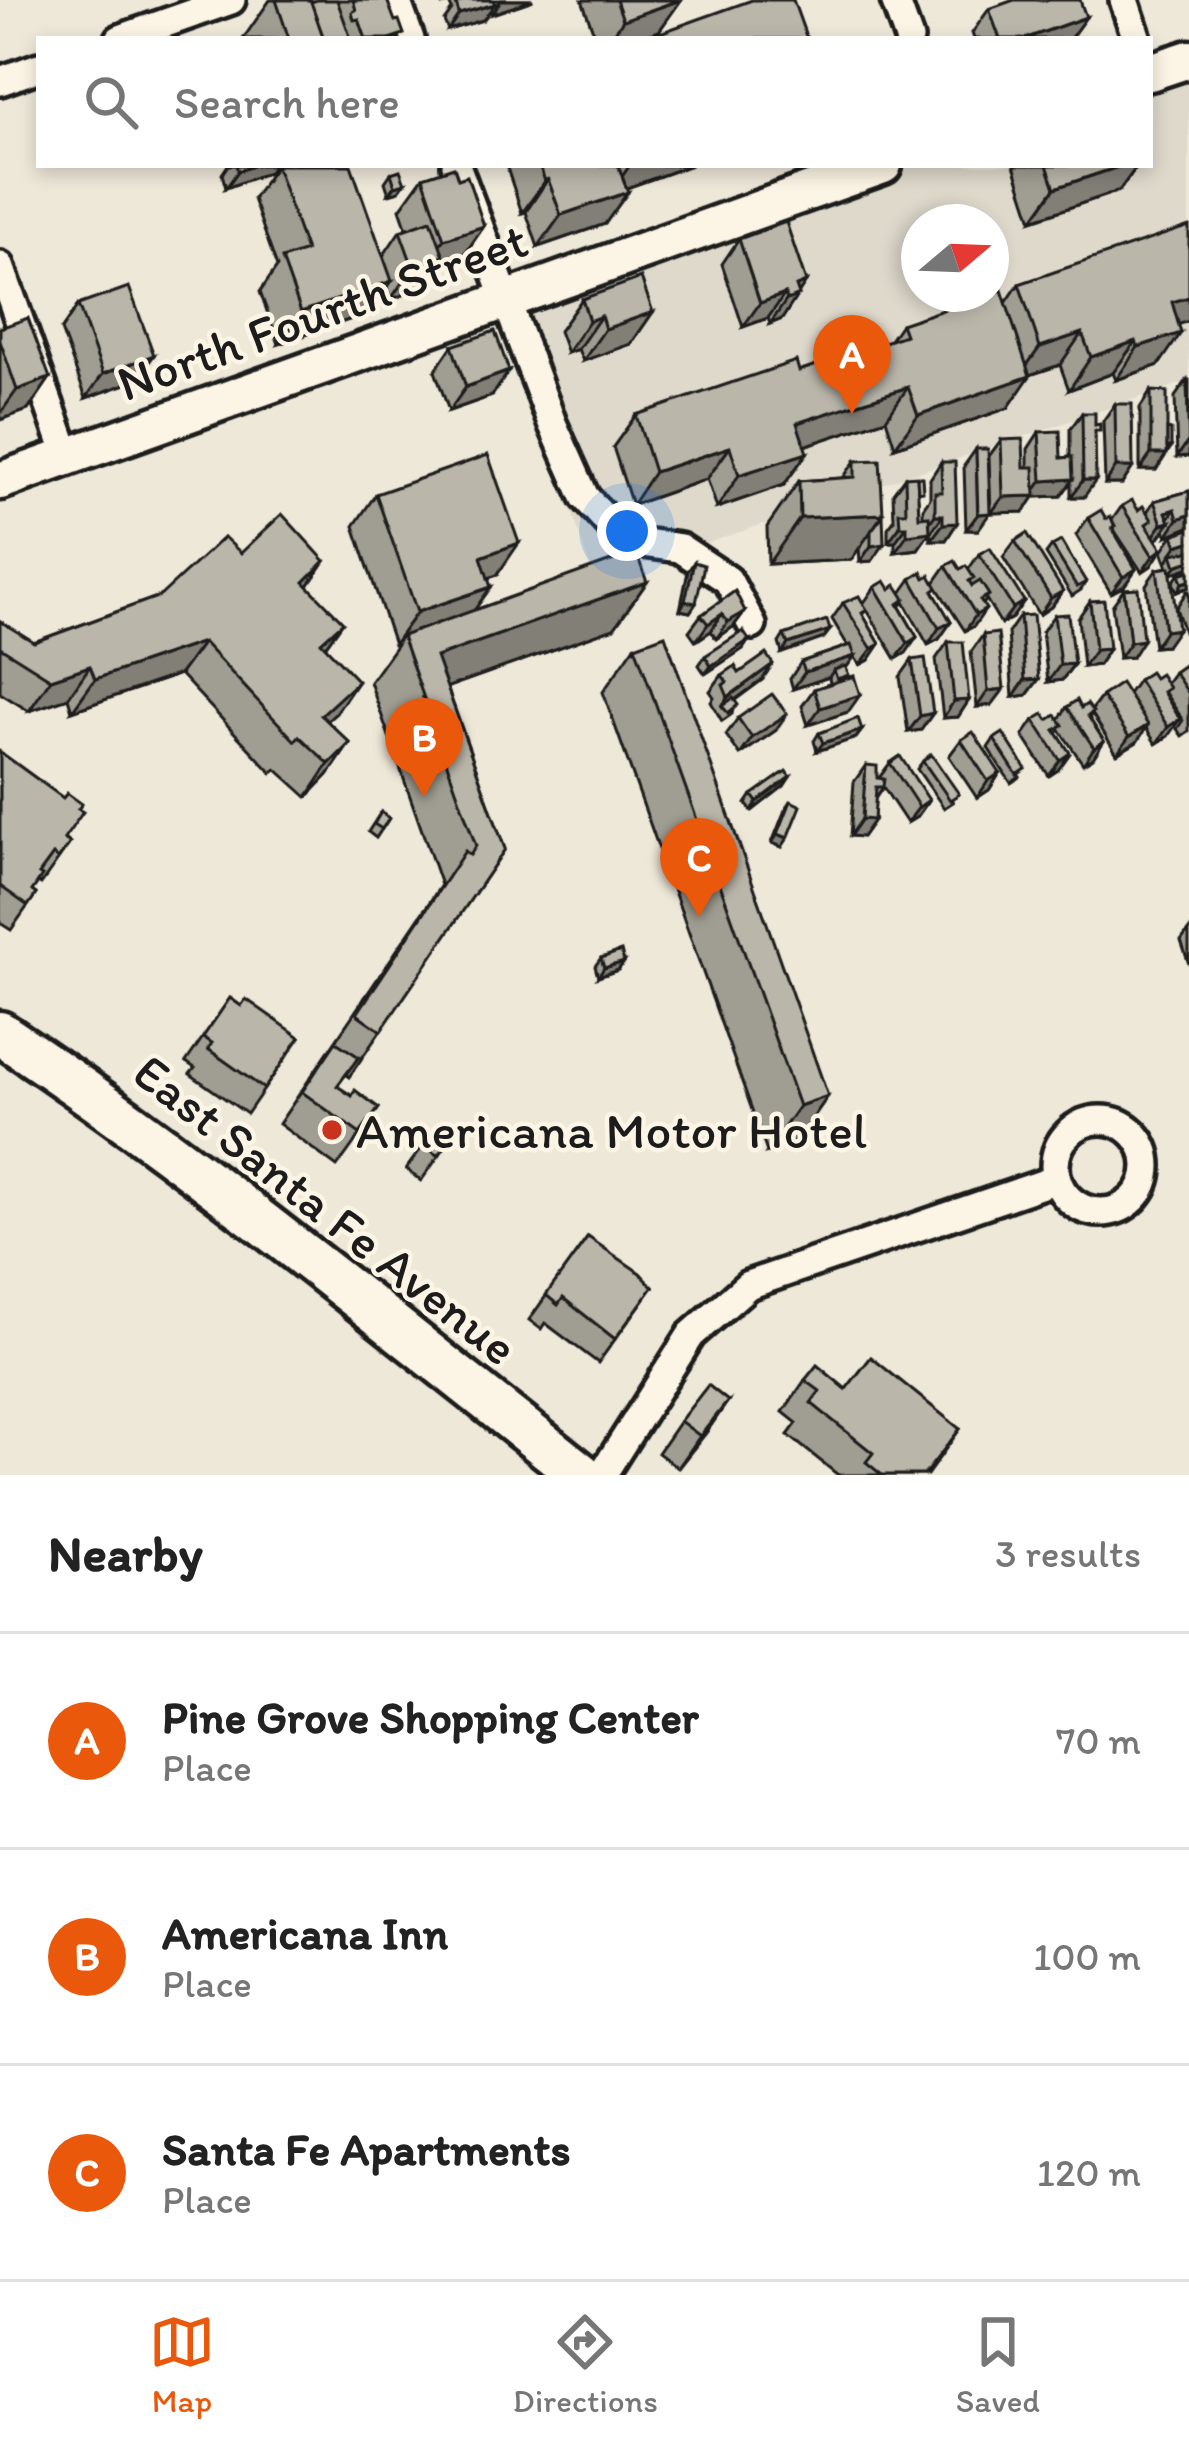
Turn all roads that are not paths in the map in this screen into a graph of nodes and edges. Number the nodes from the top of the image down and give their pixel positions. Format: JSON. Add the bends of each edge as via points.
{"nodes":[{"id":1,"x":231,"y":0,"type":"edge"},
{"id":2,"x":396,"y":0,"type":"edge"},
{"id":3,"x":895,"y":0,"type":"edge"},
{"id":4,"x":1124,"y":0,"type":"edge"},
{"id":5,"x":129,"y":36,"type":"edge"},
{"id":6,"x":409,"y":36,"type":"edge"},
{"id":7,"x":908,"y":36,"type":"edge"},
{"id":8,"x":1136,"y":36,"type":"edge"},
{"id":9,"x":1189,"y":58,"type":"edge"},
{"id":10,"x":36,"y":68,"type":"edge"},
{"id":11,"x":1153,"y":70,"type":"edge"},
{"id":12,"x":0,"y":81,"type":"edge"},
{"id":13,"x":457,"y":168,"type":"edge"},
{"id":14,"x":874,"y":168,"type":"edge"},
{"id":15,"x":0,"y":266,"type":"edge"},
{"id":16,"x":505,"y":298,"type":"junction"},
{"id":17,"x":68,"y":458,"type":"junction"},
{"id":18,"x":0,"y":481,"type":"edge"},
{"id":19,"x":752,"y":625,"type":"dead end"},
{"id":20,"x":0,"y":1033,"type":"edge"},
{"id":21,"x":1057,"y":1179,"type":"dead end"},
{"id":22,"x":582,"y":1475,"type":"edge"},
{"id":23,"x":602,"y":1475,"type":"edge"}],
"edges":[{"from":1,"to":5,"type":"street"},
{"from":2,"to":6,"type":"street"},
{"from":3,"to":7,"type":"street"},
{"from":4,"to":8,"type":"street"},
{"from":9,"to":11,"type":"main road"},
{"from":10,"to":12,"type":"street"},
{"from":13,"to":16,"type":"street"},
{"from":14,"to":16,"type":"main road","name":"North Fourth Street"},
{"from":15,"to":17,"type":"street"},
{"from":16,"to":17,"type":"main road","name":"North Fourth Street"},
{"from":16,"to":19,"type":"street","via":[[585,497],[615,530],[680,548],[728,580]]},
{"from":17,"to":18,"type":"main road","name":"North Fourth Street"},
{"from":20,"to":22,"type":"main road","name":"East Santa Fe Avenue","via":[[252,1214]]},
{"from":21,"to":23,"type":"street","via":[[748,1285],[691,1335]]}]}
